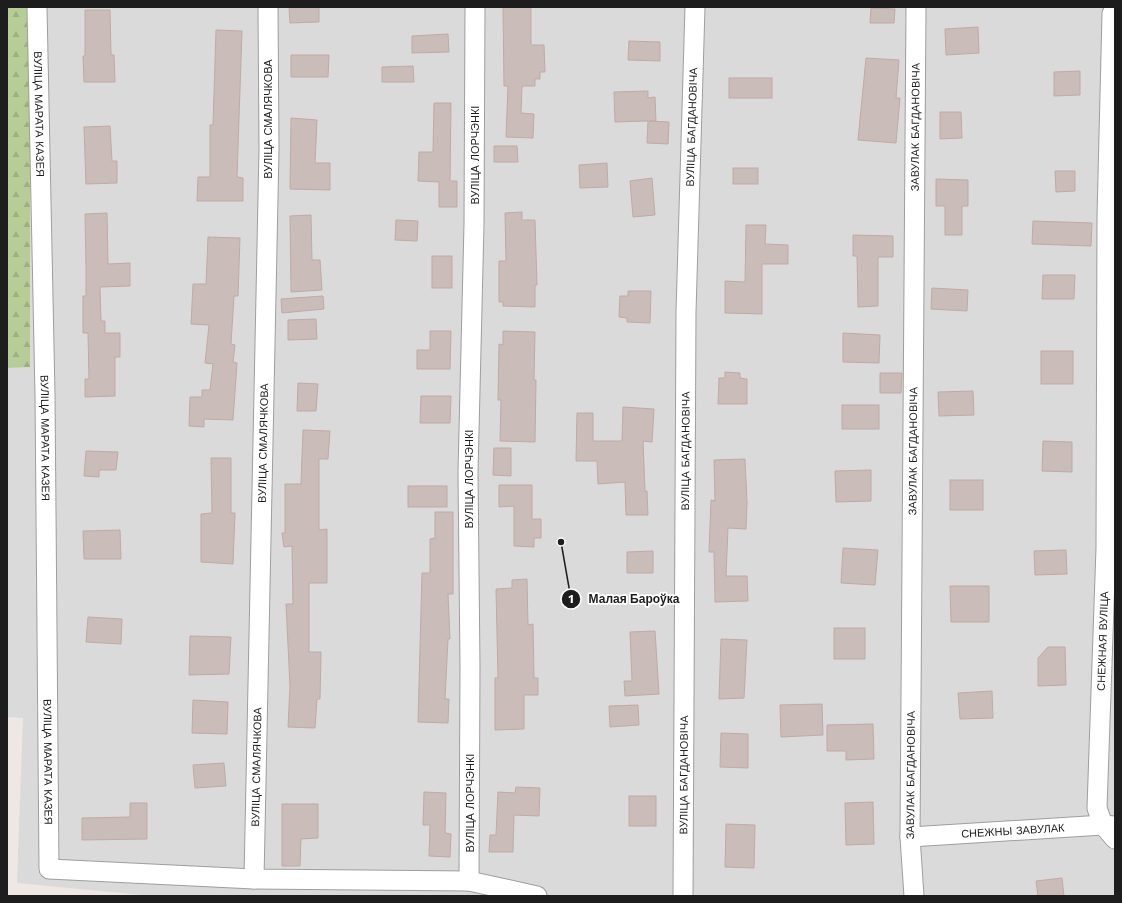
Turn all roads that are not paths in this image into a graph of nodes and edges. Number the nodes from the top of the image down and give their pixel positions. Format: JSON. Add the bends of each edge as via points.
{"nodes":[{"id":1,"x":37,"y":7,"type":"edge"},
{"id":2,"x":268,"y":7,"type":"edge"},
{"id":3,"x":475,"y":7,"type":"edge"},
{"id":4,"x":695,"y":7,"type":"edge"},
{"id":5,"x":916,"y":7,"type":"edge"},
{"id":6,"x":1115,"y":7,"type":"edge"},
{"id":7,"x":1111,"y":830,"type":"edge"},
{"id":8,"x":910,"y":837,"type":"junction"},
{"id":9,"x":254,"y":879,"type":"junction"},
{"id":10,"x":469,"y":881,"type":"junction"},
{"id":11,"x":537,"y":896,"type":"edge"},
{"id":12,"x":683,"y":896,"type":"edge"},
{"id":13,"x":914,"y":896,"type":"edge"}],
"edges":[{"from":1,"to":9,"type":"street","name":"ВУЛІЦА МАРАТА КАЗЕЯ","via":[[45,387],[49,868]]},
{"from":2,"to":9,"type":"street","name":"ВУЛІЦА СМАЛЯЧКОВА","via":[[269,157]]},
{"from":3,"to":10,"type":"street","name":"ВУЛІЦА ЛОРЧЭНКІ","via":[[474,224],[468,472]]},
{"from":4,"to":12,"type":"street","name":"ВУЛІЦА БАГДАНОВІЧА","via":[[686,312]]},
{"from":5,"to":8,"type":"street","name":"ЗАВУЛАК БАГДАНОВІЧА"},
{"from":6,"to":7,"type":"street","name":"СНЕЖНАЯ ВУЛІЦА","via":[[1112,14],[1107,216],[1106,548],[1097,808]]},
{"from":7,"to":8,"type":"street","name":"СНЕЖНЫ ЗАВУЛАК"},
{"from":8,"to":13,"type":"street","name":"ЗАВУЛАК БАГДАНОВІЧА"},
{"from":9,"to":10,"type":"street"},
{"from":10,"to":11,"type":"street"}]}
